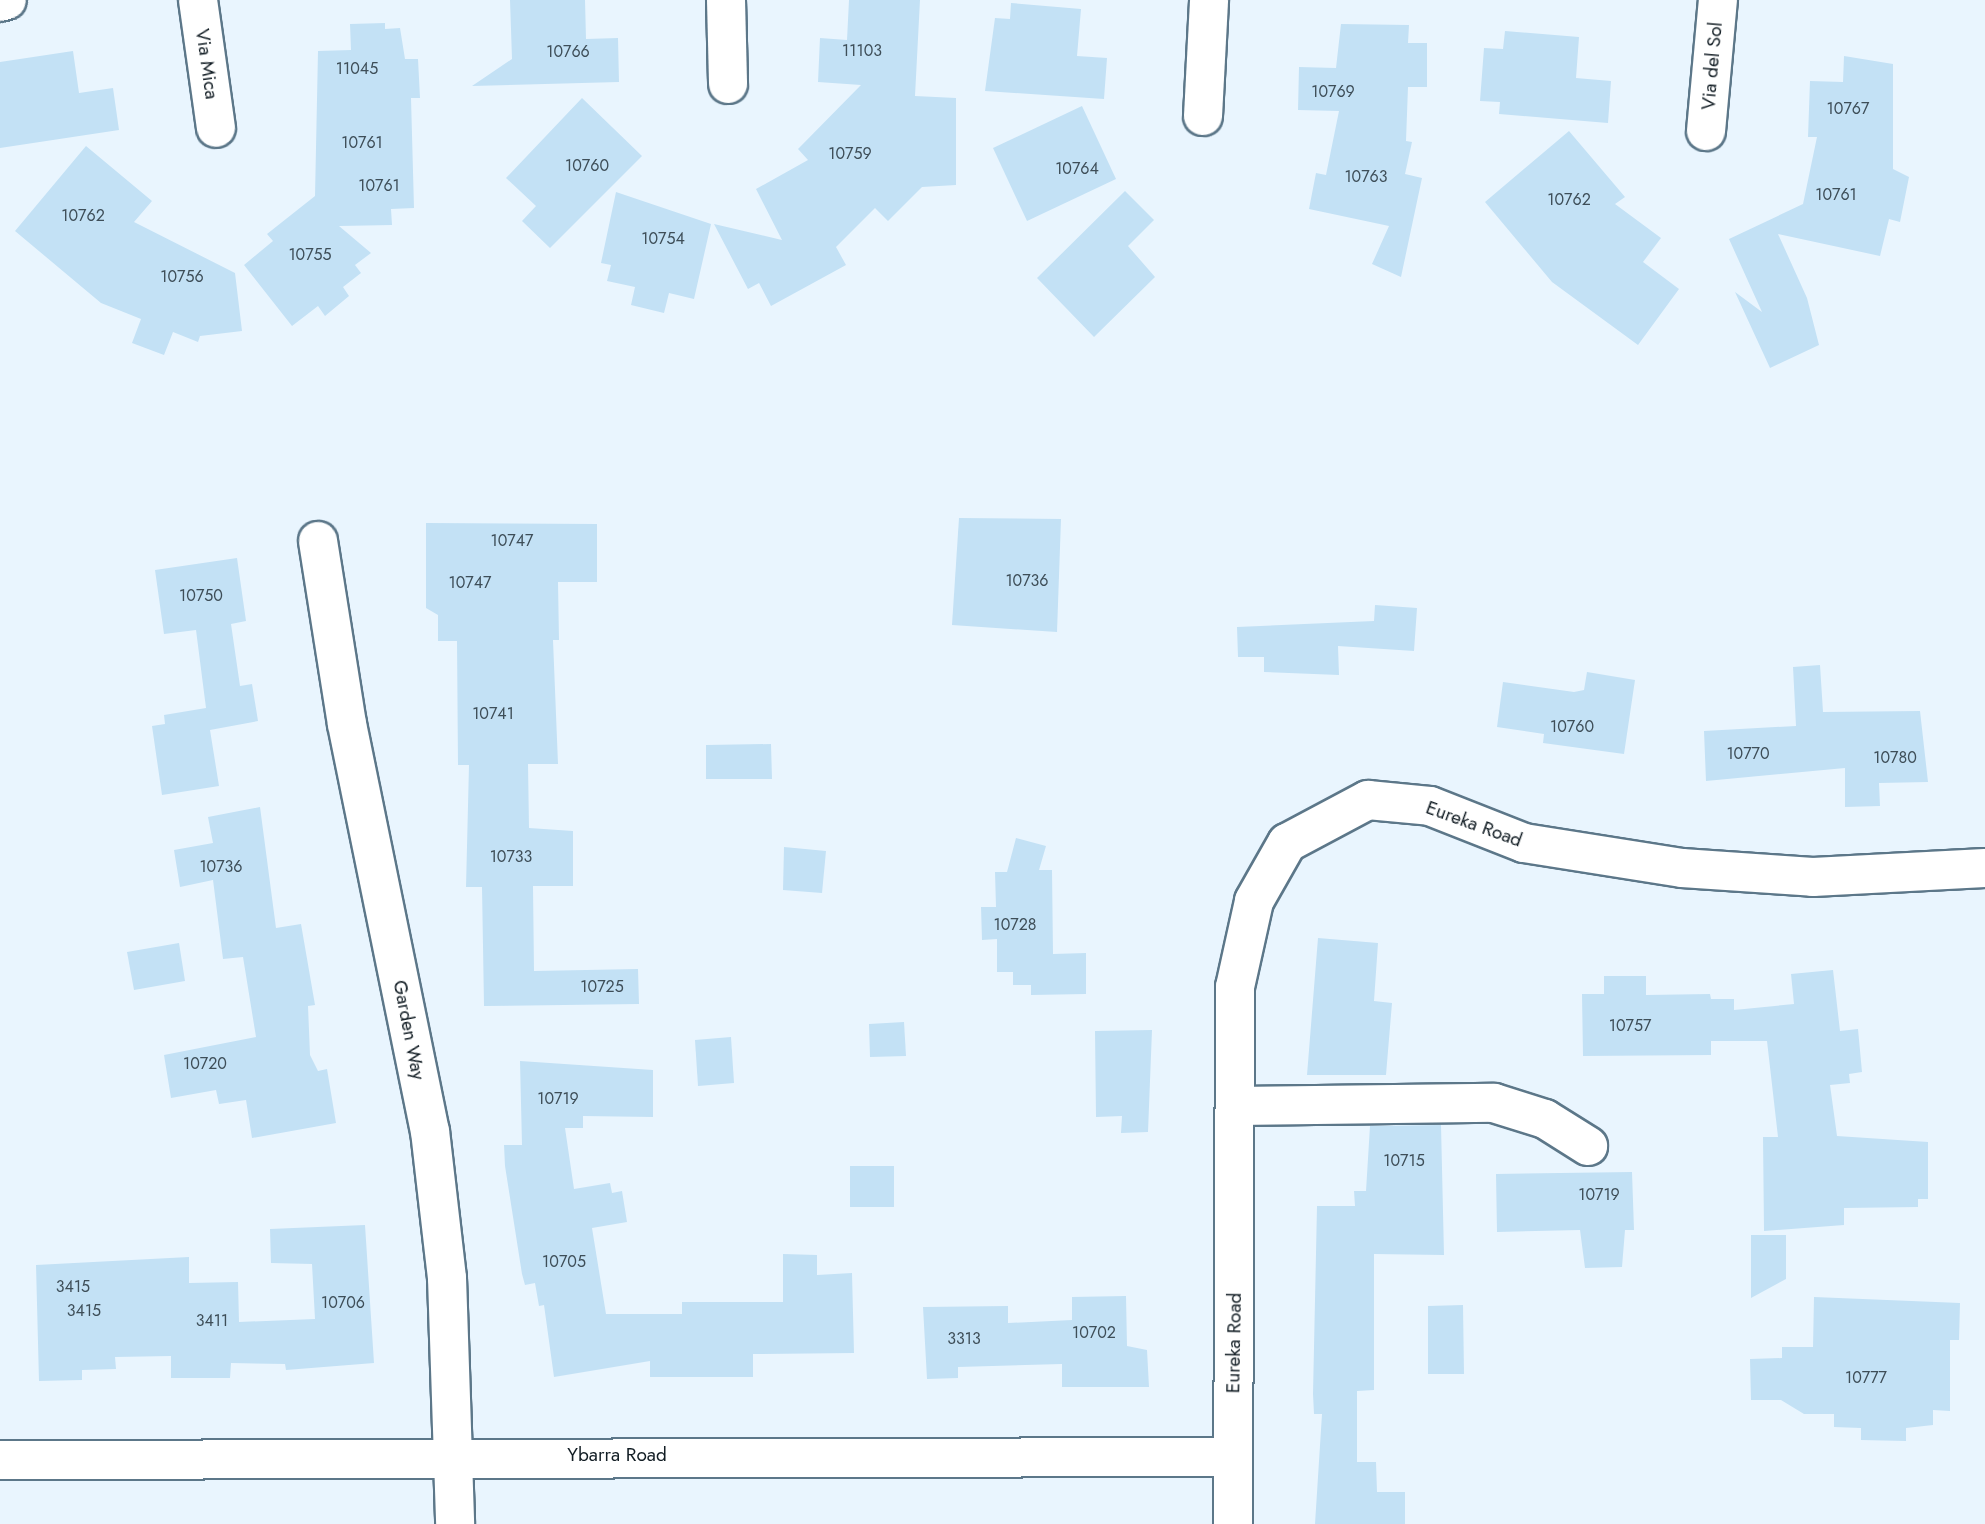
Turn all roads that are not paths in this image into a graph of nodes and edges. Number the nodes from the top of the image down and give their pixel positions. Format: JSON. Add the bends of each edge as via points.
{"nodes":[{"id":1,"x":7,"y":0,"type":"edge"},
{"id":2,"x":198,"y":0,"type":"edge"},
{"id":3,"x":726,"y":0,"type":"edge"},
{"id":4,"x":1209,"y":0,"type":"edge"},
{"id":5,"x":1718,"y":0,"type":"edge"},
{"id":6,"x":0,"y":2,"type":"edge"},
{"id":7,"x":728,"y":84,"type":"dead end"},
{"id":8,"x":1203,"y":116,"type":"dead end"},
{"id":9,"x":216,"y":128,"type":"dead end"},
{"id":10,"x":1706,"y":131,"type":"dead end"},
{"id":11,"x":318,"y":541,"type":"dead end"},
{"id":12,"x":1985,"y":868,"type":"edge"},
{"id":13,"x":1236,"y":1106,"type":"junction"},
{"id":14,"x":1588,"y":1146,"type":"dead end"},
{"id":15,"x":457,"y":1455,"type":"junction"},
{"id":16,"x":1233,"y":1457,"type":"junction"},
{"id":17,"x":0,"y":1460,"type":"edge"},
{"id":18,"x":455,"y":1524,"type":"edge"},
{"id":19,"x":1233,"y":1524,"type":"edge"}],
"edges":[{"from":1,"to":6,"type":"street"},
{"from":2,"to":9,"type":"street","name":"Via Mica"},
{"from":3,"to":7,"type":"street"},
{"from":4,"to":8,"type":"street"},
{"from":5,"to":10,"type":"street","name":"Via del Sol"},
{"from":11,"to":15,"type":"street","name":"Garden Way","via":[[347,724],[430,1131],[447,1278]]},
{"from":12,"to":13,"type":"street","name":"Eureka Road","via":[[1813,877],[1682,868],[1524,843],[1430,806],[1368,800],[1287,843],[1254,901],[1235,987]]},
{"from":13,"to":14,"type":"street","via":[[1494,1103],[1545,1119]]},
{"from":13,"to":16,"type":"street","name":"Eureka Road"},
{"from":15,"to":16,"type":"street","name":"Ybarra Road"},
{"from":15,"to":17,"type":"street","name":"Ybarra Road"},
{"from":15,"to":18,"type":"street","name":"Garden Way"},
{"from":16,"to":19,"type":"street","name":"Eureka Road"}]}
